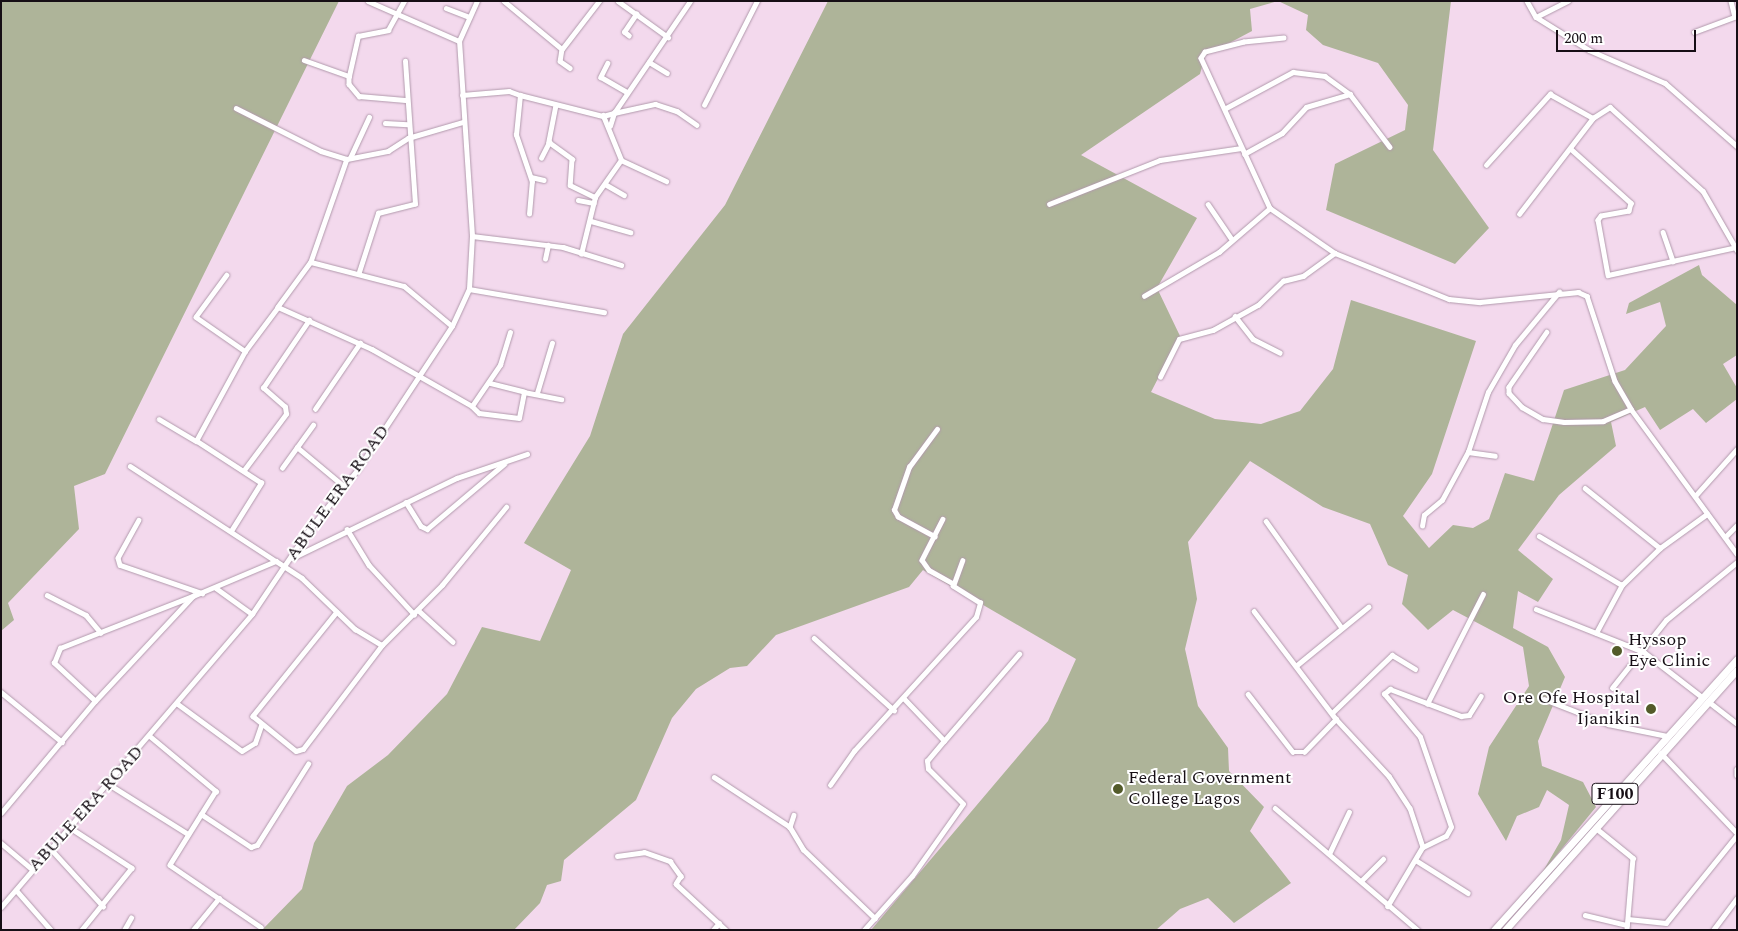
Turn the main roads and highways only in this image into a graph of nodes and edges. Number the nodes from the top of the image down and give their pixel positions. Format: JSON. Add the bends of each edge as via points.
{"nodes":[{"id":1,"x":1737,"y":659,"type":"edge"},
{"id":2,"x":1737,"y":670,"type":"edge"},
{"id":3,"x":1705,"y":699,"type":"junction"},
{"id":4,"x":1494,"y":930,"type":"edge"},
{"id":5,"x":1505,"y":930,"type":"edge"}],
"edges":[{"from":1,"to":3,"type":"highway","number":"F100"},
{"from":2,"to":3,"type":"highway","number":"F100"},
{"from":3,"to":4,"type":"highway","number":"F100","via":[[1667,736]]},
{"from":3,"to":5,"type":"highway","number":"F100","via":[[1661,754]]}]}
